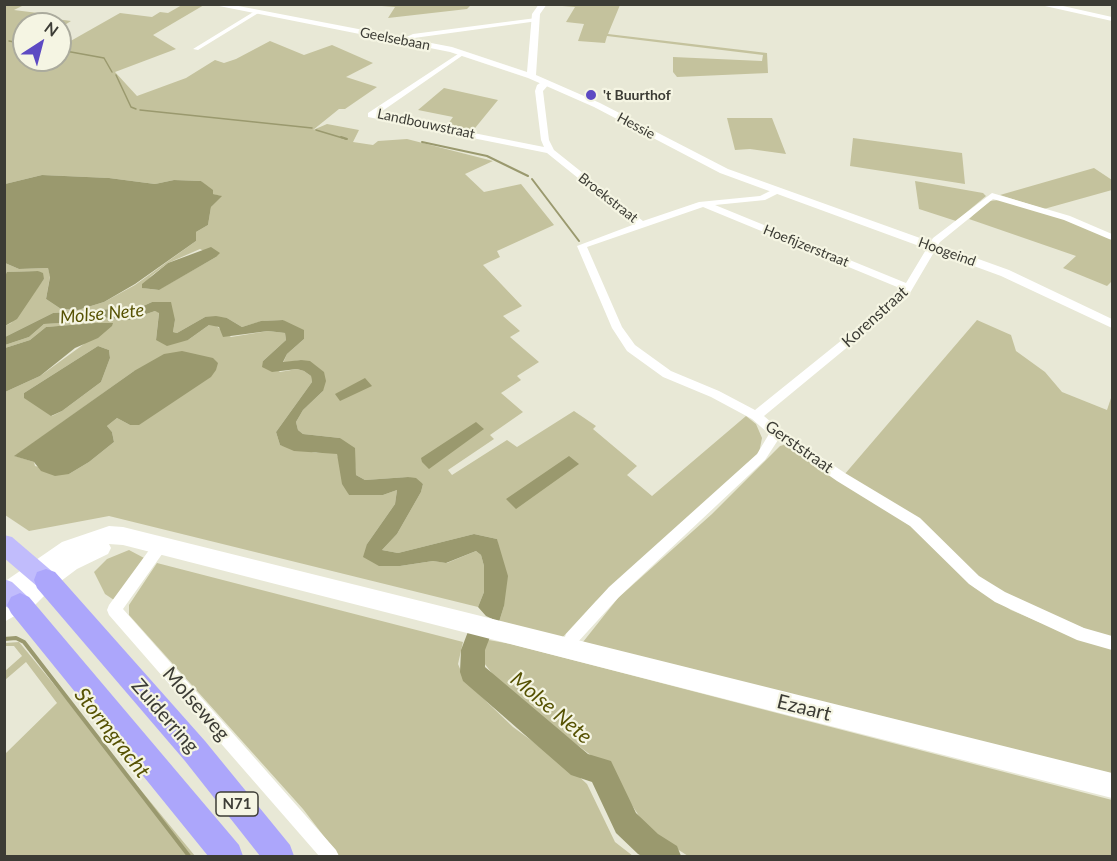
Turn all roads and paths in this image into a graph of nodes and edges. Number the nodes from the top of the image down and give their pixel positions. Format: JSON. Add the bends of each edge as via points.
{"nodes":[{"id":1,"x":213,"y":4,"type":"edge"},
{"id":2,"x":543,"y":4,"type":"edge"},
{"id":3,"x":1040,"y":4,"type":"edge"},
{"id":4,"x":240,"y":6,"type":"edge"},
{"id":5,"x":257,"y":12,"type":"junction"},
{"id":6,"x":1113,"y":19,"type":"edge"},
{"id":7,"x":536,"y":20,"type":"junction"},
{"id":8,"x":403,"y":40,"type":"junction"},
{"id":9,"x":196,"y":50,"type":"dead end"},
{"id":10,"x":463,"y":53,"type":"junction"},
{"id":11,"x":531,"y":76,"type":"junction"},
{"id":12,"x":546,"y":83,"type":"junction"},
{"id":13,"x":550,"y":151,"type":"junction"},
{"id":14,"x":776,"y":191,"type":"junction"},
{"id":15,"x":702,"y":204,"type":"junction"},
{"id":16,"x":642,"y":225,"type":"junction"},
{"id":17,"x":1113,"y":237,"type":"edge"},
{"id":18,"x":933,"y":247,"type":"junction"},
{"id":19,"x":909,"y":288,"type":"junction"},
{"id":20,"x":1113,"y":324,"type":"edge"},
{"id":21,"x":756,"y":416,"type":"junction"},
{"id":22,"x":776,"y":433,"type":"junction"},
{"id":23,"x":150,"y":543,"type":"junction"},
{"id":24,"x":4,"y":544,"type":"edge"},
{"id":25,"x":48,"y":583,"type":"junction"},
{"id":26,"x":8,"y":599,"type":"edge"},
{"id":27,"x":1113,"y":643,"type":"edge"},
{"id":28,"x":568,"y":648,"type":"junction"},
{"id":29,"x":1113,"y":786,"type":"edge"},
{"id":30,"x":228,"y":856,"type":"edge"},
{"id":31,"x":279,"y":856,"type":"edge"},
{"id":32,"x":330,"y":856,"type":"edge"}],
"edges":[{"from":1,"to":4,"type":"street","name":"Geelsebaan"},
{"from":2,"to":7,"type":"street"},
{"from":3,"to":6,"type":"street"},
{"from":4,"to":5,"type":"street","name":"Geelsebaan"},
{"from":5,"to":8,"type":"street","name":"Geelsebaan"},
{"from":5,"to":9,"type":"street"},
{"from":7,"to":8,"type":"street"},
{"from":7,"to":11,"type":"street"},
{"from":8,"to":10,"type":"street","name":"Geelsebaan"},
{"from":10,"to":11,"type":"street","name":"Geelsebaan"},
{"from":10,"to":13,"type":"street","name":"Landbouwstraat","via":[[371,115]]},
{"from":11,"to":12,"type":"street","name":"Hessie"},
{"from":12,"to":13,"type":"street","via":[[538,91]]},
{"from":12,"to":14,"type":"street","name":"Hessie","via":[[713,166]]},
{"from":13,"to":16,"type":"street","name":"Broekstraat"},
{"from":14,"to":15,"type":"street","name":"Broekstraat","via":[[762,198]]},
{"from":14,"to":18,"type":"street","name":"Hoogeind"},
{"from":15,"to":16,"type":"street","name":"Broekstraat"},
{"from":15,"to":19,"type":"street","name":"Hoefijzerstraat"},
{"from":16,"to":21,"type":"street","name":"Gerststraat","via":[[582,246],[617,328],[631,348],[658,369]]},
{"from":17,"to":18,"type":"street","name":"Korenstraat","via":[[992,196],[936,240]]},
{"from":18,"to":19,"type":"street","name":"Korenstraat"},
{"from":18,"to":20,"type":"street","name":"Hoogeind","via":[[1023,280]]},
{"from":19,"to":21,"type":"street","name":"Korenstraat","via":[[895,304]]},
{"from":21,"to":22,"type":"street","name":"Gerststraat"},
{"from":22,"to":27,"type":"street","name":"Gerststraat","via":[[915,522],[974,579],[1000,597],[1064,627]]},
{"from":22,"to":28,"type":"street","via":[[761,457],[615,592],[571,639]]},
{"from":23,"to":25,"type":"main road","via":[[112,544],[85,555],[68,579]]},
{"from":23,"to":25,"type":"main road","via":[[109,536],[83,542]]},
{"from":23,"to":28,"type":"main road","name":"Ezaart"},
{"from":23,"to":32,"type":"street","name":"Molseweg","via":[[114,610]]},
{"from":24,"to":25,"type":"main road","number":"N71"},
{"from":25,"to":26,"type":"main road"},
{"from":25,"to":31,"type":"highway","name":"Zuiderring","number":"N71","via":[[195,751]]},
{"from":26,"to":30,"type":"highway","number":"N71"},
{"from":28,"to":29,"type":"main road","name":"Ezaart"}]}
